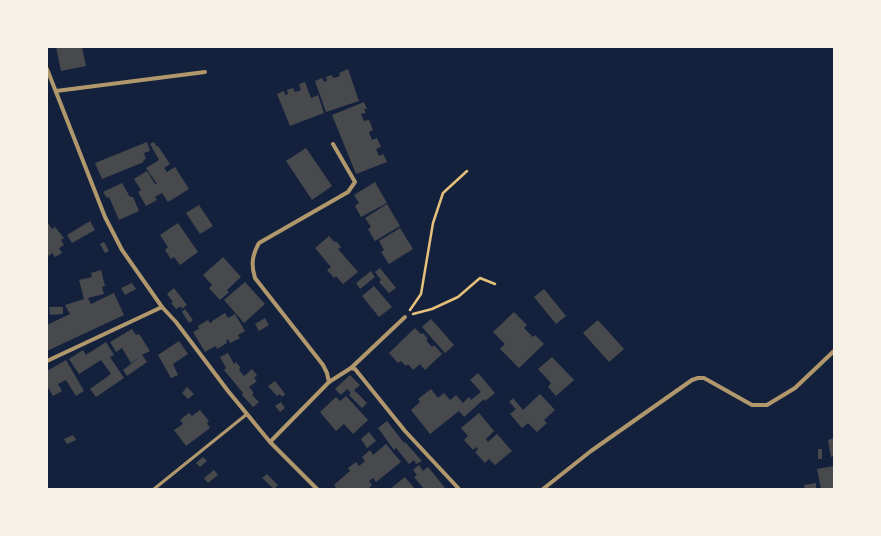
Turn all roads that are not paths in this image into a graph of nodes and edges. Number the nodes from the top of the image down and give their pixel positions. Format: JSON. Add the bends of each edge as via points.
{"nodes":[{"id":1,"x":47,"y":69,"type":"edge"},
{"id":2,"x":205,"y":72,"type":"dead end"},
{"id":3,"x":56,"y":91,"type":"junction"},
{"id":4,"x":333,"y":144,"type":"dead end"},
{"id":5,"x":162,"y":307,"type":"junction"},
{"id":6,"x":405,"y":316,"type":"road end"},
{"id":7,"x":834,"y":351,"type":"edge"},
{"id":8,"x":47,"y":361,"type":"edge"},
{"id":9,"x":351,"y":368,"type":"junction"},
{"id":10,"x":329,"y":382,"type":"junction"},
{"id":11,"x":247,"y":414,"type":"junction"},
{"id":12,"x":270,"y":442,"type":"junction"},
{"id":13,"x":154,"y":489,"type":"edge"},
{"id":14,"x":317,"y":489,"type":"edge"},
{"id":15,"x":459,"y":489,"type":"edge"},
{"id":16,"x":543,"y":489,"type":"edge"}],
"edges":[{"from":1,"to":3,"type":"street"},
{"from":2,"to":3,"type":"street"},
{"from":3,"to":5,"type":"street","via":[[105,217],[122,250]]},
{"from":4,"to":10,"type":"street","via":[[354,182],[348,192],[259,244],[254,251],[252,269],[255,278],[323,365]]},
{"from":5,"to":8,"type":"street"},
{"from":5,"to":11,"type":"street"},
{"from":6,"to":9,"type":"street"},
{"from":7,"to":16,"type":"street","via":[[795,388],[767,405],[752,405],[704,378],[692,380],[591,451]]},
{"from":9,"to":10,"type":"street"},
{"from":9,"to":15,"type":"street","via":[[355,369],[405,431]]},
{"from":10,"to":12,"type":"street"},
{"from":11,"to":12,"type":"street"},
{"from":11,"to":13,"type":"lane"},
{"from":12,"to":14,"type":"street"}]}
